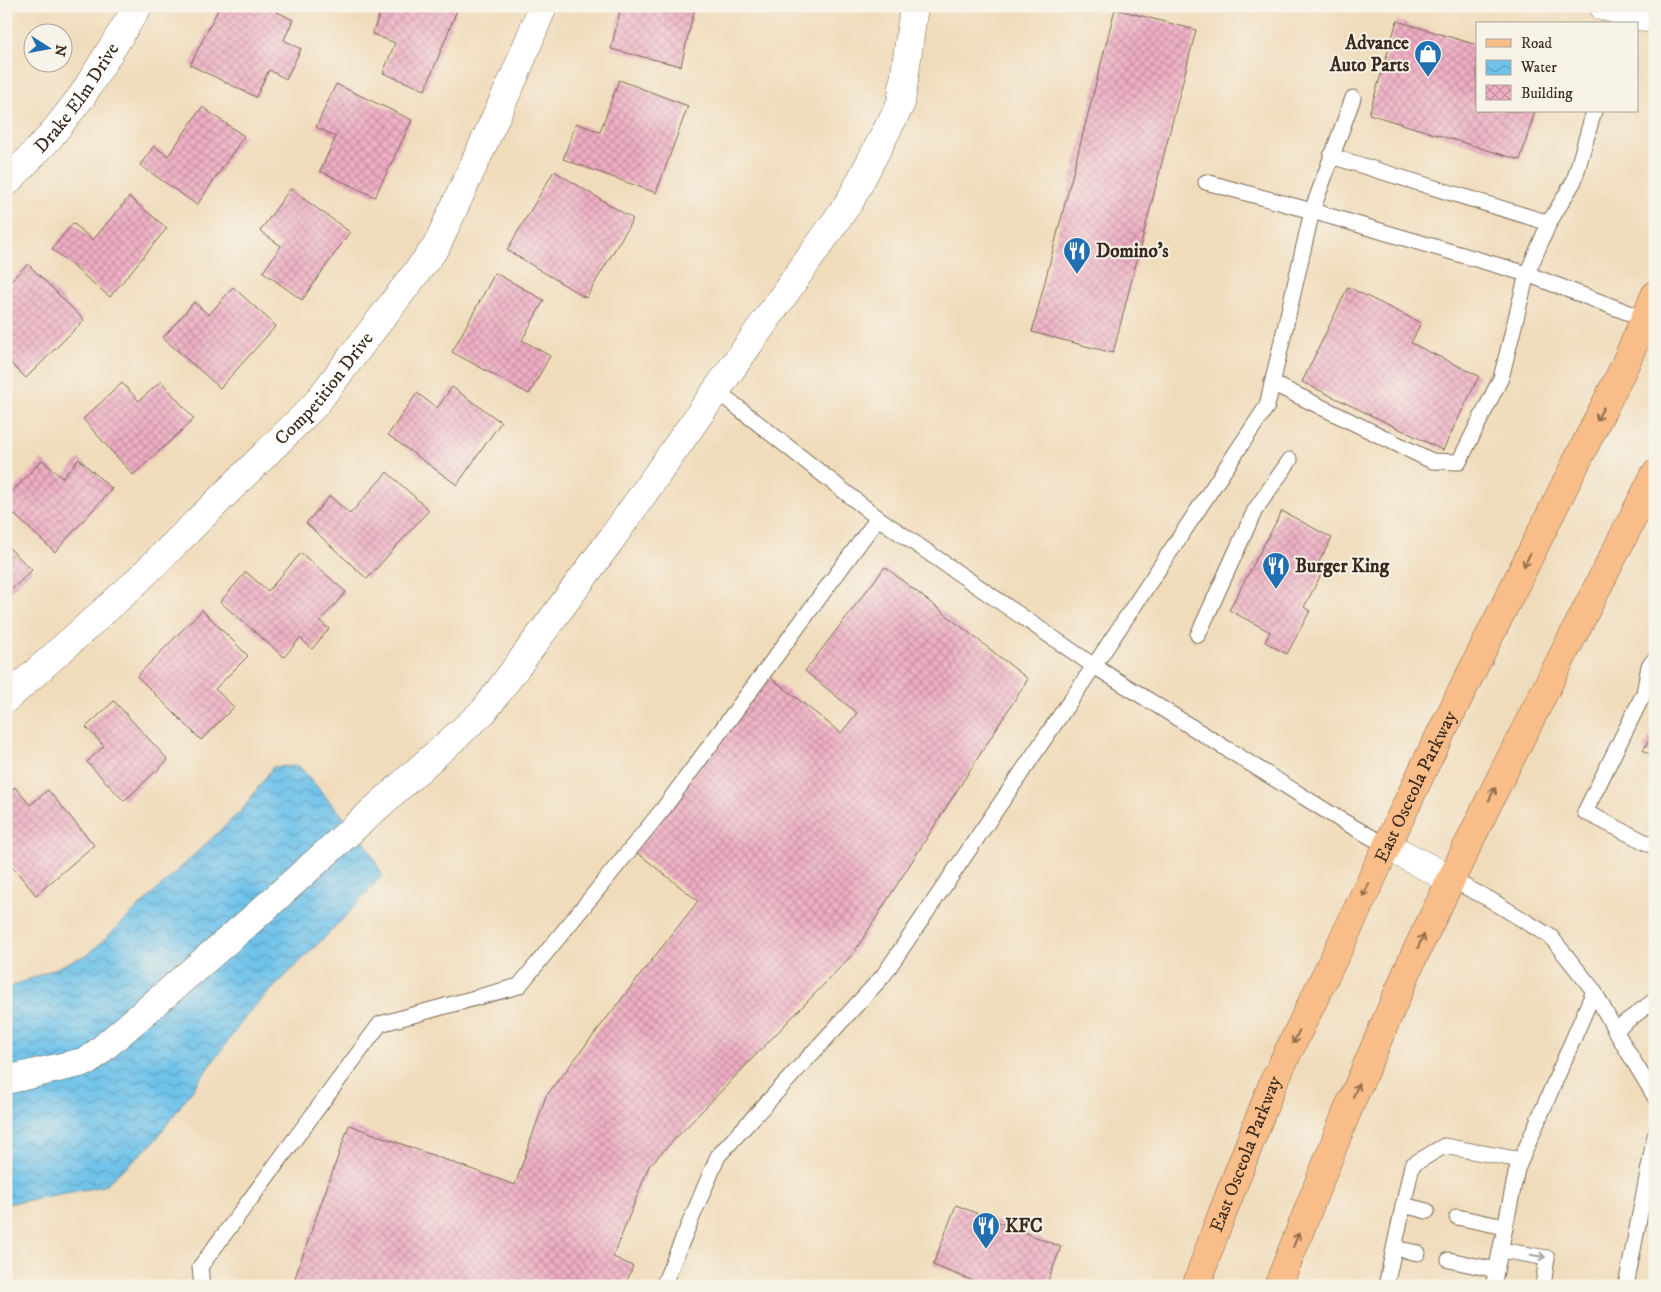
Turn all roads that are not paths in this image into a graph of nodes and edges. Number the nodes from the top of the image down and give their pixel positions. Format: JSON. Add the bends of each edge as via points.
{"nodes":[{"id":1,"x":543,"y":6,"type":"edge"},
{"id":2,"x":914,"y":6,"type":"edge"},
{"id":3,"x":1603,"y":6,"type":"edge"},
{"id":4,"x":136,"y":7,"type":"edge"},
{"id":5,"x":1655,"y":20,"type":"edge"},
{"id":6,"x":1353,"y":98,"type":"dead end"},
{"id":7,"x":1594,"y":112,"type":"edge"},
{"id":8,"x":1331,"y":156,"type":"junction"},
{"id":9,"x":1206,"y":182,"type":"dead end"},
{"id":10,"x":6,"y":184,"type":"edge"},
{"id":11,"x":1312,"y":211,"type":"junction"},
{"id":12,"x":1549,"y":223,"type":"junction"},
{"id":13,"x":1527,"y":274,"type":"junction"},
{"id":14,"x":1650,"y":307,"type":"edge"},
{"id":15,"x":1272,"y":383,"type":"junction"},
{"id":16,"x":717,"y":391,"type":"junction"},
{"id":17,"x":1290,"y":460,"type":"dead end"},
{"id":18,"x":1652,"y":486,"type":"edge"},
{"id":19,"x":878,"y":518,"type":"junction"},
{"id":20,"x":1198,"y":635,"type":"dead end"},
{"id":21,"x":1655,"y":658,"type":"edge"},
{"id":22,"x":1094,"y":666,"type":"junction"},
{"id":23,"x":6,"y":699,"type":"edge"},
{"id":24,"x":1387,"y":846,"type":"junction"},
{"id":25,"x":1655,"y":847,"type":"edge"},
{"id":26,"x":1450,"y":879,"type":"junction"},
{"id":27,"x":1594,"y":991,"type":"junction"},
{"id":28,"x":1655,"y":1000,"type":"edge"},
{"id":29,"x":1615,"y":1030,"type":"junction"},
{"id":30,"x":6,"y":1080,"type":"edge"},
{"id":31,"x":1655,"y":1097,"type":"edge"},
{"id":32,"x":1655,"y":1136,"type":"edge"},
{"id":33,"x":1521,"y":1160,"type":"junction"},
{"id":34,"x":1403,"y":1205,"type":"junction"},
{"id":35,"x":1427,"y":1211,"type":"dead end"},
{"id":36,"x":1457,"y":1217,"type":"dead end"},
{"id":37,"x":1505,"y":1227,"type":"junction"},
{"id":38,"x":1394,"y":1248,"type":"junction"},
{"id":39,"x":1501,"y":1250,"type":"junction"},
{"id":40,"x":1418,"y":1253,"type":"dead end"},
{"id":41,"x":1449,"y":1260,"type":"dead end"},
{"id":42,"x":1496,"y":1270,"type":"junction"},
{"id":43,"x":202,"y":1286,"type":"edge"},
{"id":44,"x":663,"y":1286,"type":"edge"},
{"id":45,"x":1196,"y":1286,"type":"edge"},
{"id":46,"x":1278,"y":1286,"type":"edge"},
{"id":47,"x":1386,"y":1286,"type":"edge"},
{"id":48,"x":1493,"y":1286,"type":"edge"},
{"id":49,"x":1543,"y":1286,"type":"edge"},
{"id":50,"x":1626,"y":1286,"type":"edge"}],
"edges":[{"from":1,"to":23,"type":"street","name":"Competition Drive","via":[[516,75],[436,247],[320,398],[131,587]]},
{"from":2,"to":16,"type":"street","via":[[901,102],[850,201]]},
{"from":3,"to":5,"type":"street"},
{"from":4,"to":10,"type":"street","name":"Drake Elm Drive","via":[[82,96]]},
{"from":6,"to":8,"type":"lane"},
{"from":7,"to":12,"type":"lane","via":[[1574,181]]},
{"from":8,"to":11,"type":"lane"},
{"from":8,"to":12,"type":"lane"},
{"from":9,"to":11,"type":"lane"},
{"from":11,"to":13,"type":"lane"},
{"from":11,"to":15,"type":"lane"},
{"from":12,"to":13,"type":"lane"},
{"from":13,"to":14,"type":"lane"},
{"from":13,"to":15,"type":"lane","via":[[1501,378],[1459,462],[1432,461]]},
{"from":14,"to":24,"type":"main road","name":"East Osceola Parkway","one_way":true,"via":[[1622,371]]},
{"from":15,"to":22,"type":"lane","via":[[1267,406]]},
{"from":16,"to":19,"type":"lane"},
{"from":16,"to":30,"type":"street","via":[[484,711],[257,915],[88,1061]]},
{"from":17,"to":20,"type":"lane","via":[[1255,510]]},
{"from":26,"to":18,"type":"main road","one_way":true},
{"from":19,"to":22,"type":"lane"},
{"from":19,"to":43,"type":"lane","via":[[663,809],[519,986],[380,1024],[200,1267]]},
{"from":21,"to":25,"type":"lane","via":[[1644,693],[1585,812]]},
{"from":22,"to":24,"type":"lane"},
{"from":22,"to":44,"type":"lane","via":[[883,976],[718,1156]]},
{"from":24,"to":26,"type":"street"},
{"from":24,"to":45,"type":"main road","name":"East Osceola Parkway","one_way":true,"via":[[1274,1084]]},
{"from":26,"to":27,"type":"lane","via":[[1551,937]]},
{"from":46,"to":26,"type":"main road","one_way":true,"via":[[1346,1114]]},
{"from":27,"to":29,"type":"lane"},
{"from":27,"to":33,"type":"lane"},
{"from":28,"to":29,"type":"lane"},
{"from":29,"to":31,"type":"lane"},
{"from":32,"to":50,"type":"lane"},
{"from":33,"to":34,"type":"lane","via":[[1444,1146],[1412,1165]]},
{"from":33,"to":37,"type":"lane"},
{"from":34,"to":35,"type":"lane"},
{"from":34,"to":38,"type":"lane"},
{"from":36,"to":37,"type":"lane"},
{"from":37,"to":39,"type":"lane"},
{"from":38,"to":40,"type":"lane"},
{"from":38,"to":47,"type":"lane"},
{"from":39,"to":42,"type":"lane"},
{"from":39,"to":49,"type":"lane","one_way":true,"via":[[1547,1258]]},
{"from":41,"to":42,"type":"lane"},
{"from":42,"to":48,"type":"lane"}]}
